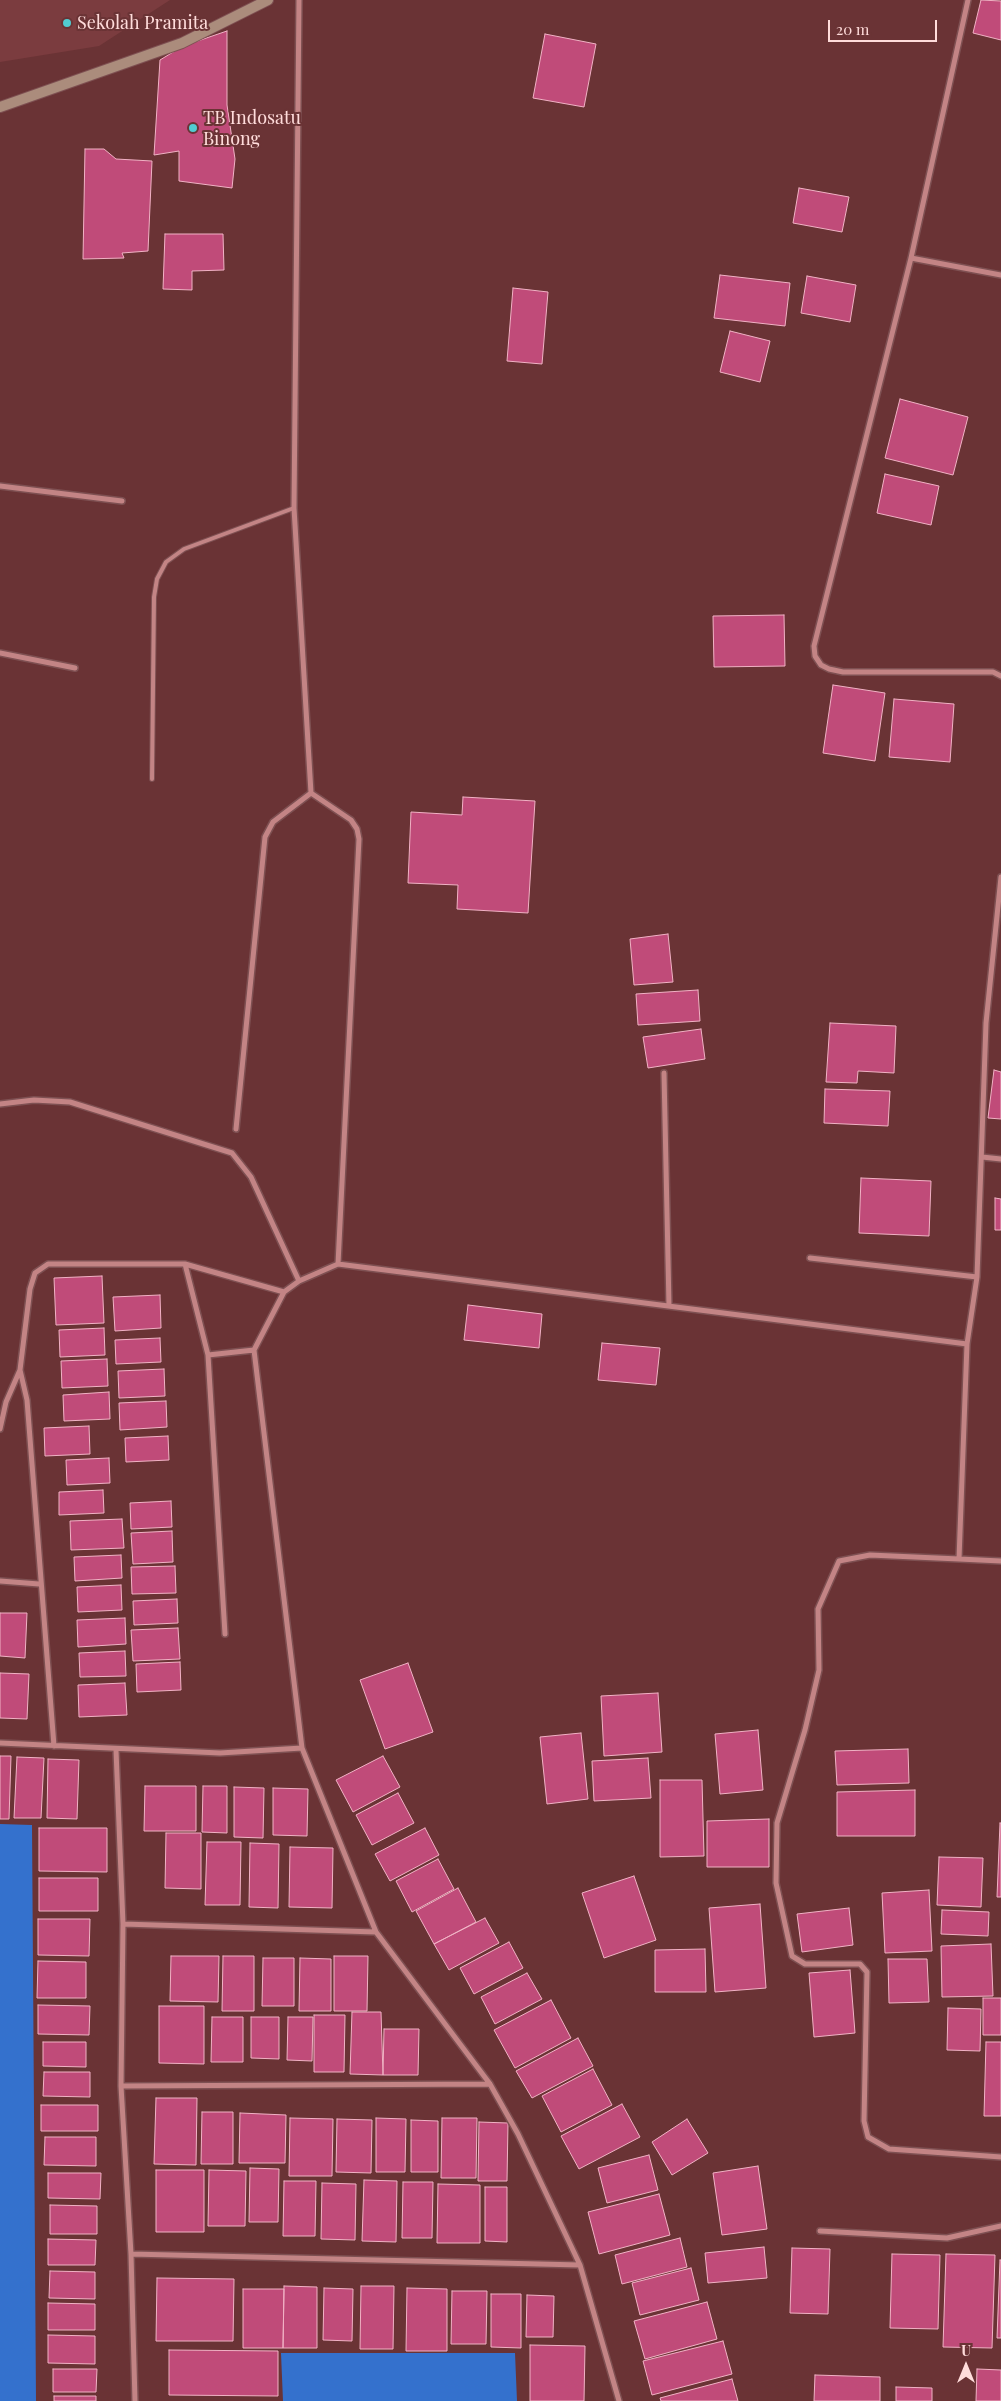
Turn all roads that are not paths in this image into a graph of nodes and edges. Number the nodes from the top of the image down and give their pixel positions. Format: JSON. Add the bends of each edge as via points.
{"nodes":[{"id":1,"x":268,"y":0,"type":"edge"},
{"id":2,"x":299,"y":0,"type":"edge"},
{"id":3,"x":968,"y":0,"type":"edge"},
{"id":4,"x":0,"y":107,"type":"edge"},
{"id":5,"x":911,"y":258,"type":"junction"},
{"id":6,"x":1001,"y":275,"type":"edge"},
{"id":7,"x":0,"y":486,"type":"edge"},
{"id":8,"x":122,"y":501,"type":"dead end"},
{"id":9,"x":294,"y":508,"type":"junction"},
{"id":10,"x":0,"y":654,"type":"edge"},
{"id":11,"x":75,"y":668,"type":"dead end"},
{"id":12,"x":1001,"y":676,"type":"edge"},
{"id":13,"x":152,"y":779,"type":"dead end"},
{"id":14,"x":311,"y":792,"type":"junction"},
{"id":15,"x":1001,"y":877,"type":"edge"},
{"id":16,"x":664,"y":1073,"type":"dead end"},
{"id":17,"x":0,"y":1104,"type":"edge"},
{"id":18,"x":236,"y":1129,"type":"dead end"},
{"id":19,"x":982,"y":1157,"type":"junction"},
{"id":20,"x":1001,"y":1160,"type":"edge"},
{"id":21,"x":810,"y":1258,"type":"dead end"},
{"id":22,"x":185,"y":1264,"type":"junction"},
{"id":23,"x":338,"y":1264,"type":"junction"},
{"id":24,"x":977,"y":1277,"type":"junction"},
{"id":25,"x":299,"y":1281,"type":"junction"},
{"id":26,"x":284,"y":1292,"type":"junction"},
{"id":27,"x":669,"y":1306,"type":"junction"},
{"id":28,"x":967,"y":1344,"type":"junction"},
{"id":29,"x":254,"y":1350,"type":"junction"},
{"id":30,"x":208,"y":1355,"type":"junction"},
{"id":31,"x":20,"y":1370,"type":"junction"},
{"id":32,"x":0,"y":1428,"type":"edge"},
{"id":33,"x":959,"y":1559,"type":"junction"},
{"id":34,"x":1001,"y":1561,"type":"edge"},
{"id":35,"x":0,"y":1581,"type":"edge"},
{"id":36,"x":39,"y":1584,"type":"junction"},
{"id":37,"x":225,"y":1634,"type":"dead end"},
{"id":38,"x":0,"y":1743,"type":"edge"},
{"id":39,"x":54,"y":1746,"type":"junction"},
{"id":40,"x":302,"y":1748,"type":"junction"},
{"id":41,"x":116,"y":1750,"type":"junction"},
{"id":42,"x":123,"y":1924,"type":"junction"},
{"id":43,"x":376,"y":1932,"type":"junction"},
{"id":44,"x":490,"y":2084,"type":"junction"},
{"id":45,"x":121,"y":2086,"type":"junction"},
{"id":46,"x":1001,"y":2157,"type":"edge"},
{"id":47,"x":1001,"y":2226,"type":"edge"},
{"id":48,"x":820,"y":2230,"type":"dead end"},
{"id":49,"x":131,"y":2254,"type":"junction"},
{"id":50,"x":580,"y":2265,"type":"junction"},
{"id":51,"x":135,"y":2401,"type":"edge"},
{"id":52,"x":619,"y":2401,"type":"edge"}],
"edges":[{"from":1,"to":4,"type":"street","via":[[182,43]]},
{"from":2,"to":9,"type":"street"},
{"from":3,"to":5,"type":"street"},
{"from":5,"to":6,"type":"street"},
{"from":5,"to":12,"type":"street","via":[[814,646],[815,656],[822,665],[842,672],[993,672]]},
{"from":7,"to":8,"type":"street"},
{"from":9,"to":13,"type":"lane","via":[[184,549],[166,562],[157,579],[154,597]]},
{"from":9,"to":14,"type":"street"},
{"from":10,"to":11,"type":"street"},
{"from":14,"to":18,"type":"street","via":[[273,822],[265,837]]},
{"from":14,"to":23,"type":"street","via":[[351,820],[360,839]]},
{"from":15,"to":19,"type":"street","via":[[986,1023]]},
{"from":16,"to":27,"type":"street"},
{"from":17,"to":25,"type":"street","via":[[34,1100],[70,1102],[232,1153],[251,1177]]},
{"from":19,"to":20,"type":"street"},
{"from":19,"to":24,"type":"street"},
{"from":21,"to":24,"type":"street"},
{"from":22,"to":26,"type":"street"},
{"from":22,"to":30,"type":"street"},
{"from":22,"to":31,"type":"street","via":[[48,1264],[35,1273],[30,1289]]},
{"from":23,"to":25,"type":"street"},
{"from":23,"to":27,"type":"street"},
{"from":24,"to":28,"type":"street"},
{"from":25,"to":26,"type":"street"},
{"from":26,"to":29,"type":"street"},
{"from":27,"to":28,"type":"street"},
{"from":28,"to":33,"type":"street"},
{"from":29,"to":30,"type":"street"},
{"from":29,"to":40,"type":"street"},
{"from":30,"to":37,"type":"street"},
{"from":31,"to":32,"type":"street","via":[[6,1402]]},
{"from":31,"to":36,"type":"street","via":[[27,1400]]},
{"from":33,"to":34,"type":"street"},
{"from":33,"to":46,"type":"street","via":[[870,1555],[839,1561],[818,1609],[819,1670],[777,1823],[776,1883],[792,1956],[805,1964],[860,1964],[867,1972],[864,2120],[868,2137],[890,2149]]},
{"from":35,"to":36,"type":"street"},
{"from":36,"to":39,"type":"street"},
{"from":38,"to":39,"type":"street"},
{"from":39,"to":41,"type":"street"},
{"from":40,"to":41,"type":"street","via":[[220,1753]]},
{"from":40,"to":43,"type":"street"},
{"from":41,"to":42,"type":"street"},
{"from":42,"to":43,"type":"street"},
{"from":42,"to":45,"type":"street"},
{"from":43,"to":44,"type":"street"},
{"from":44,"to":45,"type":"street"},
{"from":44,"to":50,"type":"street","via":[[518,2134]]},
{"from":45,"to":49,"type":"street"},
{"from":47,"to":48,"type":"street","via":[[947,2238]]},
{"from":49,"to":50,"type":"street"},
{"from":49,"to":51,"type":"street"},
{"from":50,"to":52,"type":"street"}]}
